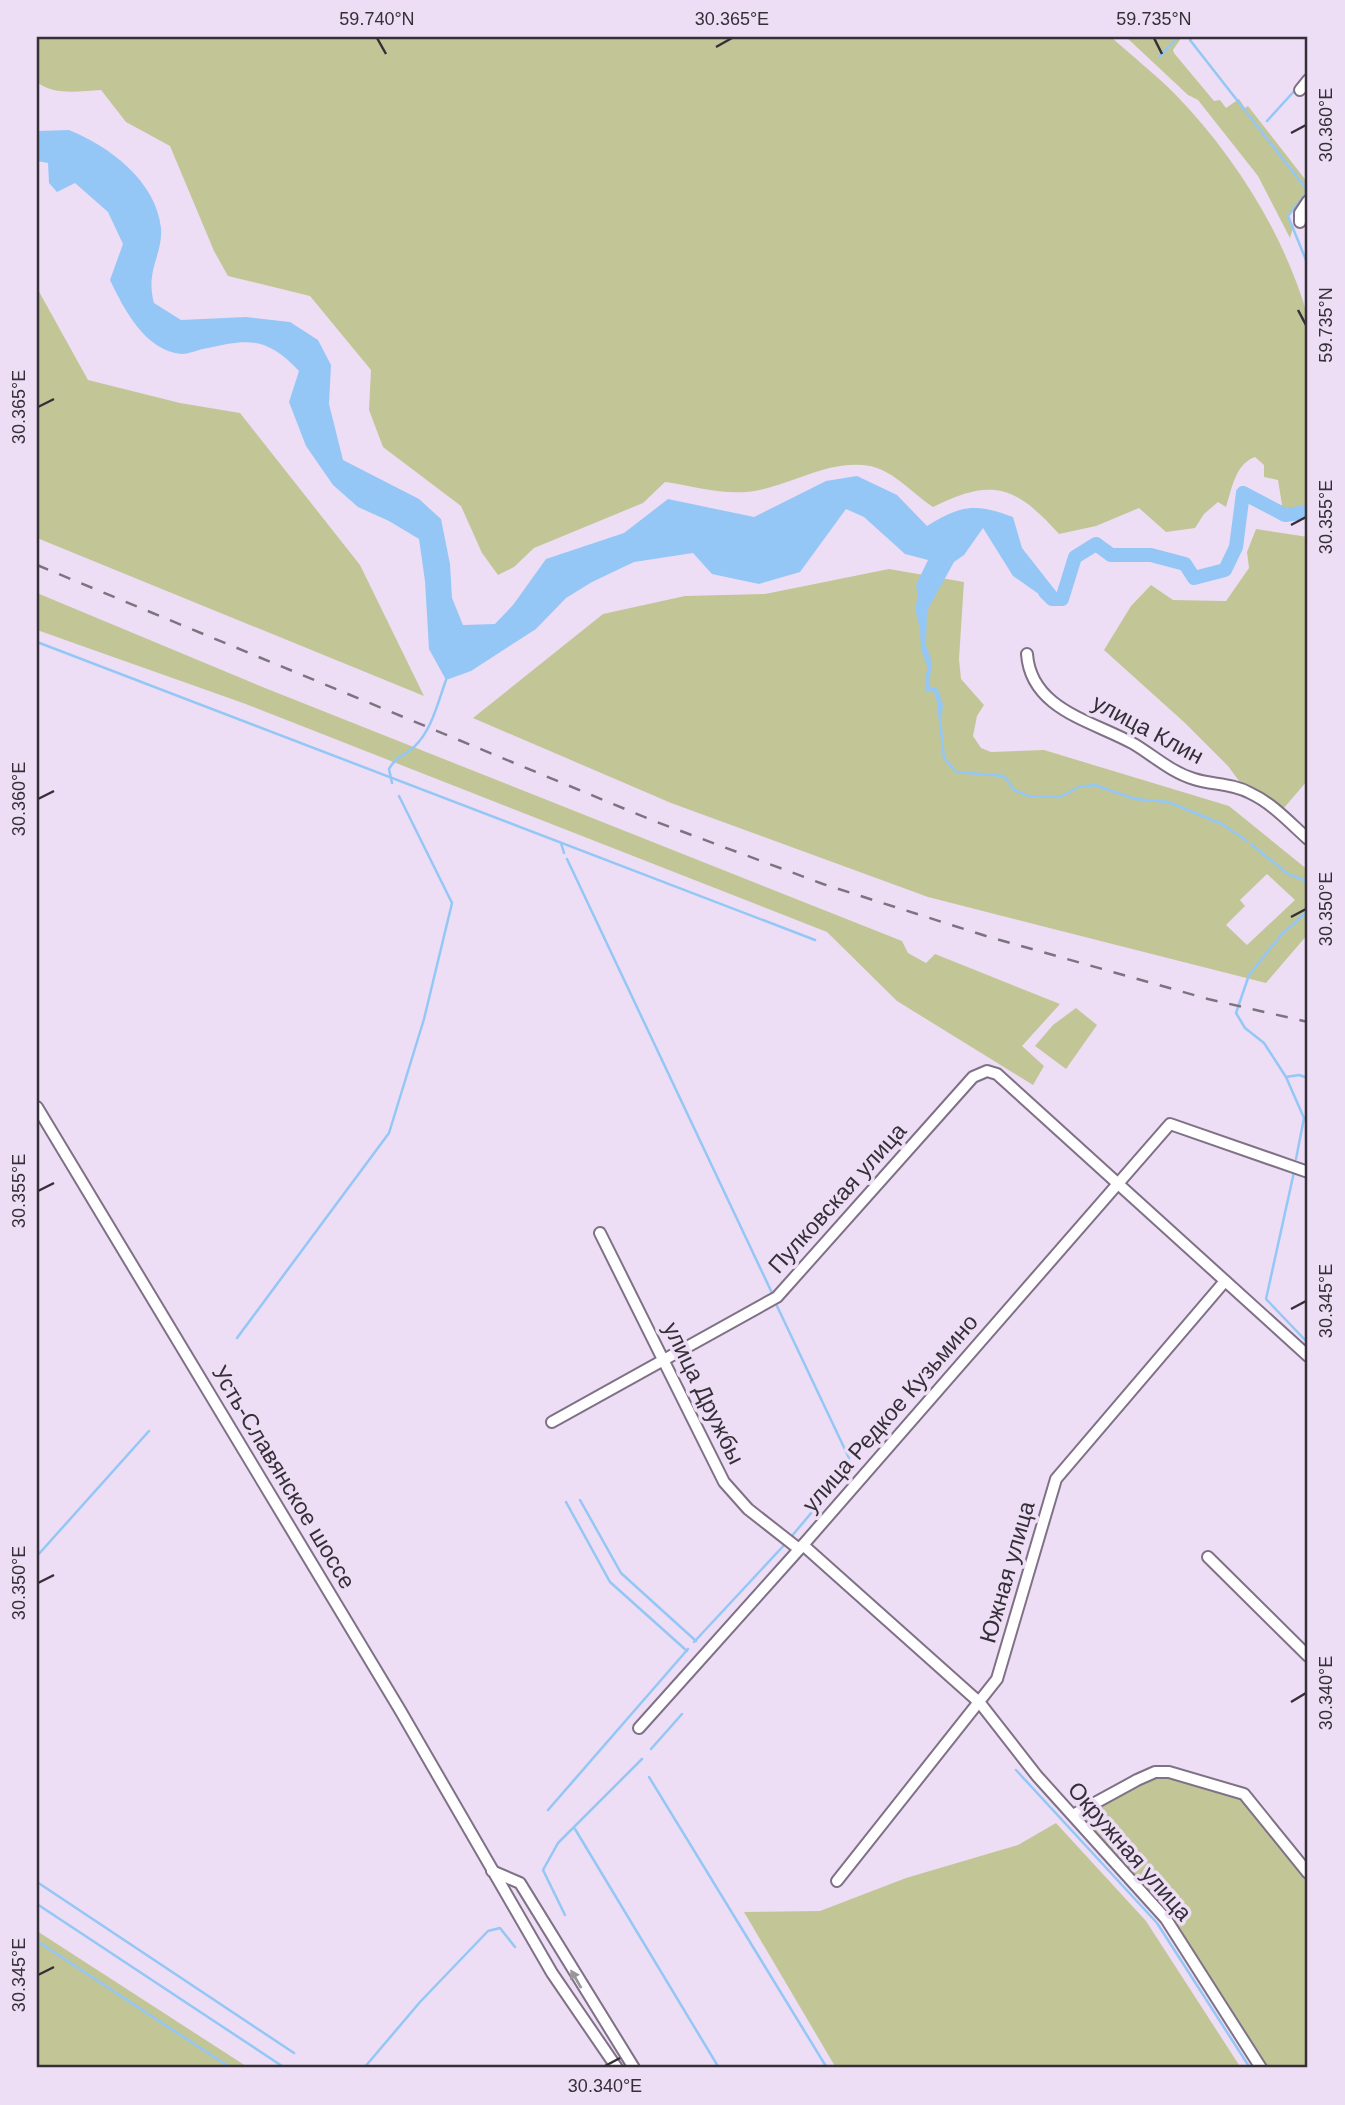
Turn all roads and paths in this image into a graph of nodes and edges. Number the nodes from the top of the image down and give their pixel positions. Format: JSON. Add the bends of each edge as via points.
{"nodes":[{"id":1,"x":1308,"y":80,"type":"edge"},
{"id":2,"x":1300,"y":90,"type":"dead end"},
{"id":3,"x":1308,"y":201,"type":"edge"},
{"id":4,"x":1300,"y":222,"type":"dead end"},
{"id":5,"x":1027,"y":654,"type":"dead end"},
{"id":6,"x":1308,"y":839,"type":"edge"},
{"id":7,"x":37,"y":1107,"type":"edge"},
{"id":8,"x":1308,"y":1172,"type":"edge"},
{"id":9,"x":1119,"y":1182,"type":"junction"},
{"id":10,"x":600,"y":1233,"type":"dead end"},
{"id":11,"x":1225,"y":1281,"type":"junction"},
{"id":12,"x":1308,"y":1356,"type":"edge"},
{"id":13,"x":666,"y":1361,"type":"junction"},
{"id":14,"x":552,"y":1422,"type":"dead end"},
{"id":15,"x":801,"y":1547,"type":"junction"},
{"id":16,"x":1208,"y":1557,"type":"dead end"},
{"id":17,"x":1308,"y":1656,"type":"edge"},
{"id":18,"x":980,"y":1703,"type":"junction"},
{"id":19,"x":639,"y":1728,"type":"dead end"},
{"id":20,"x":1073,"y":1815,"type":"junction"},
{"id":21,"x":492,"y":1871,"type":"junction"},
{"id":22,"x":1308,"y":1873,"type":"edge"},
{"id":23,"x":836,"y":1881,"type":"dead end"},
{"id":24,"x":616,"y":2068,"type":"edge"},
{"id":25,"x":634,"y":2068,"type":"edge"},
{"id":26,"x":1261,"y":2068,"type":"edge"}],
"edges":[{"from":1,"to":2,"type":"street"},
{"from":3,"to":4,"type":"street"},
{"from":5,"to":6,"type":"street","name":"улица Клин","via":[[1033,680],[1053,703],[1192,779],[1250,792]]},
{"from":7,"to":21,"type":"street","name":"Усть-Славянское шоссе"},
{"from":8,"to":9,"type":"street","name":"улица Редкое Кузьмино","via":[[1170,1124]]},
{"from":9,"to":11,"type":"street"},
{"from":9,"to":13,"type":"street","name":"Пулковская улица","via":[[997,1074],[980,1072],[777,1297]]},
{"from":9,"to":15,"type":"street","name":"улица Редкое Кузьмино"},
{"from":10,"to":13,"type":"street","name":"улица Дружбы"},
{"from":11,"to":12,"type":"street"},
{"from":11,"to":18,"type":"street","name":"Южная улица","via":[[1056,1479],[1005,1658]]},
{"from":13,"to":14,"type":"street","name":"Пулковская улица"},
{"from":13,"to":15,"type":"street","name":"улица Дружбы","via":[[730,1489],[766,1525]]},
{"from":15,"to":18,"type":"street","name":"улица Дружбы"},
{"from":15,"to":19,"type":"street","name":"улица Редкое Кузьмино"},
{"from":16,"to":17,"type":"street"},
{"from":18,"to":20,"type":"street","name":"Окружная улица"},
{"from":18,"to":23,"type":"street","name":"Южная улица"},
{"from":20,"to":22,"type":"street","via":[[1155,1772],[1169,1772],[1244,1794]]},
{"from":20,"to":26,"type":"street","name":"Окружная улица","via":[[1166,1919]]},
{"from":21,"to":24,"type":"street","name":"Усть-Славянское шоссе","via":[[552,1973]]},
{"from":25,"to":21,"type":"street","one_way":true,"via":[[520,1883]]}]}
